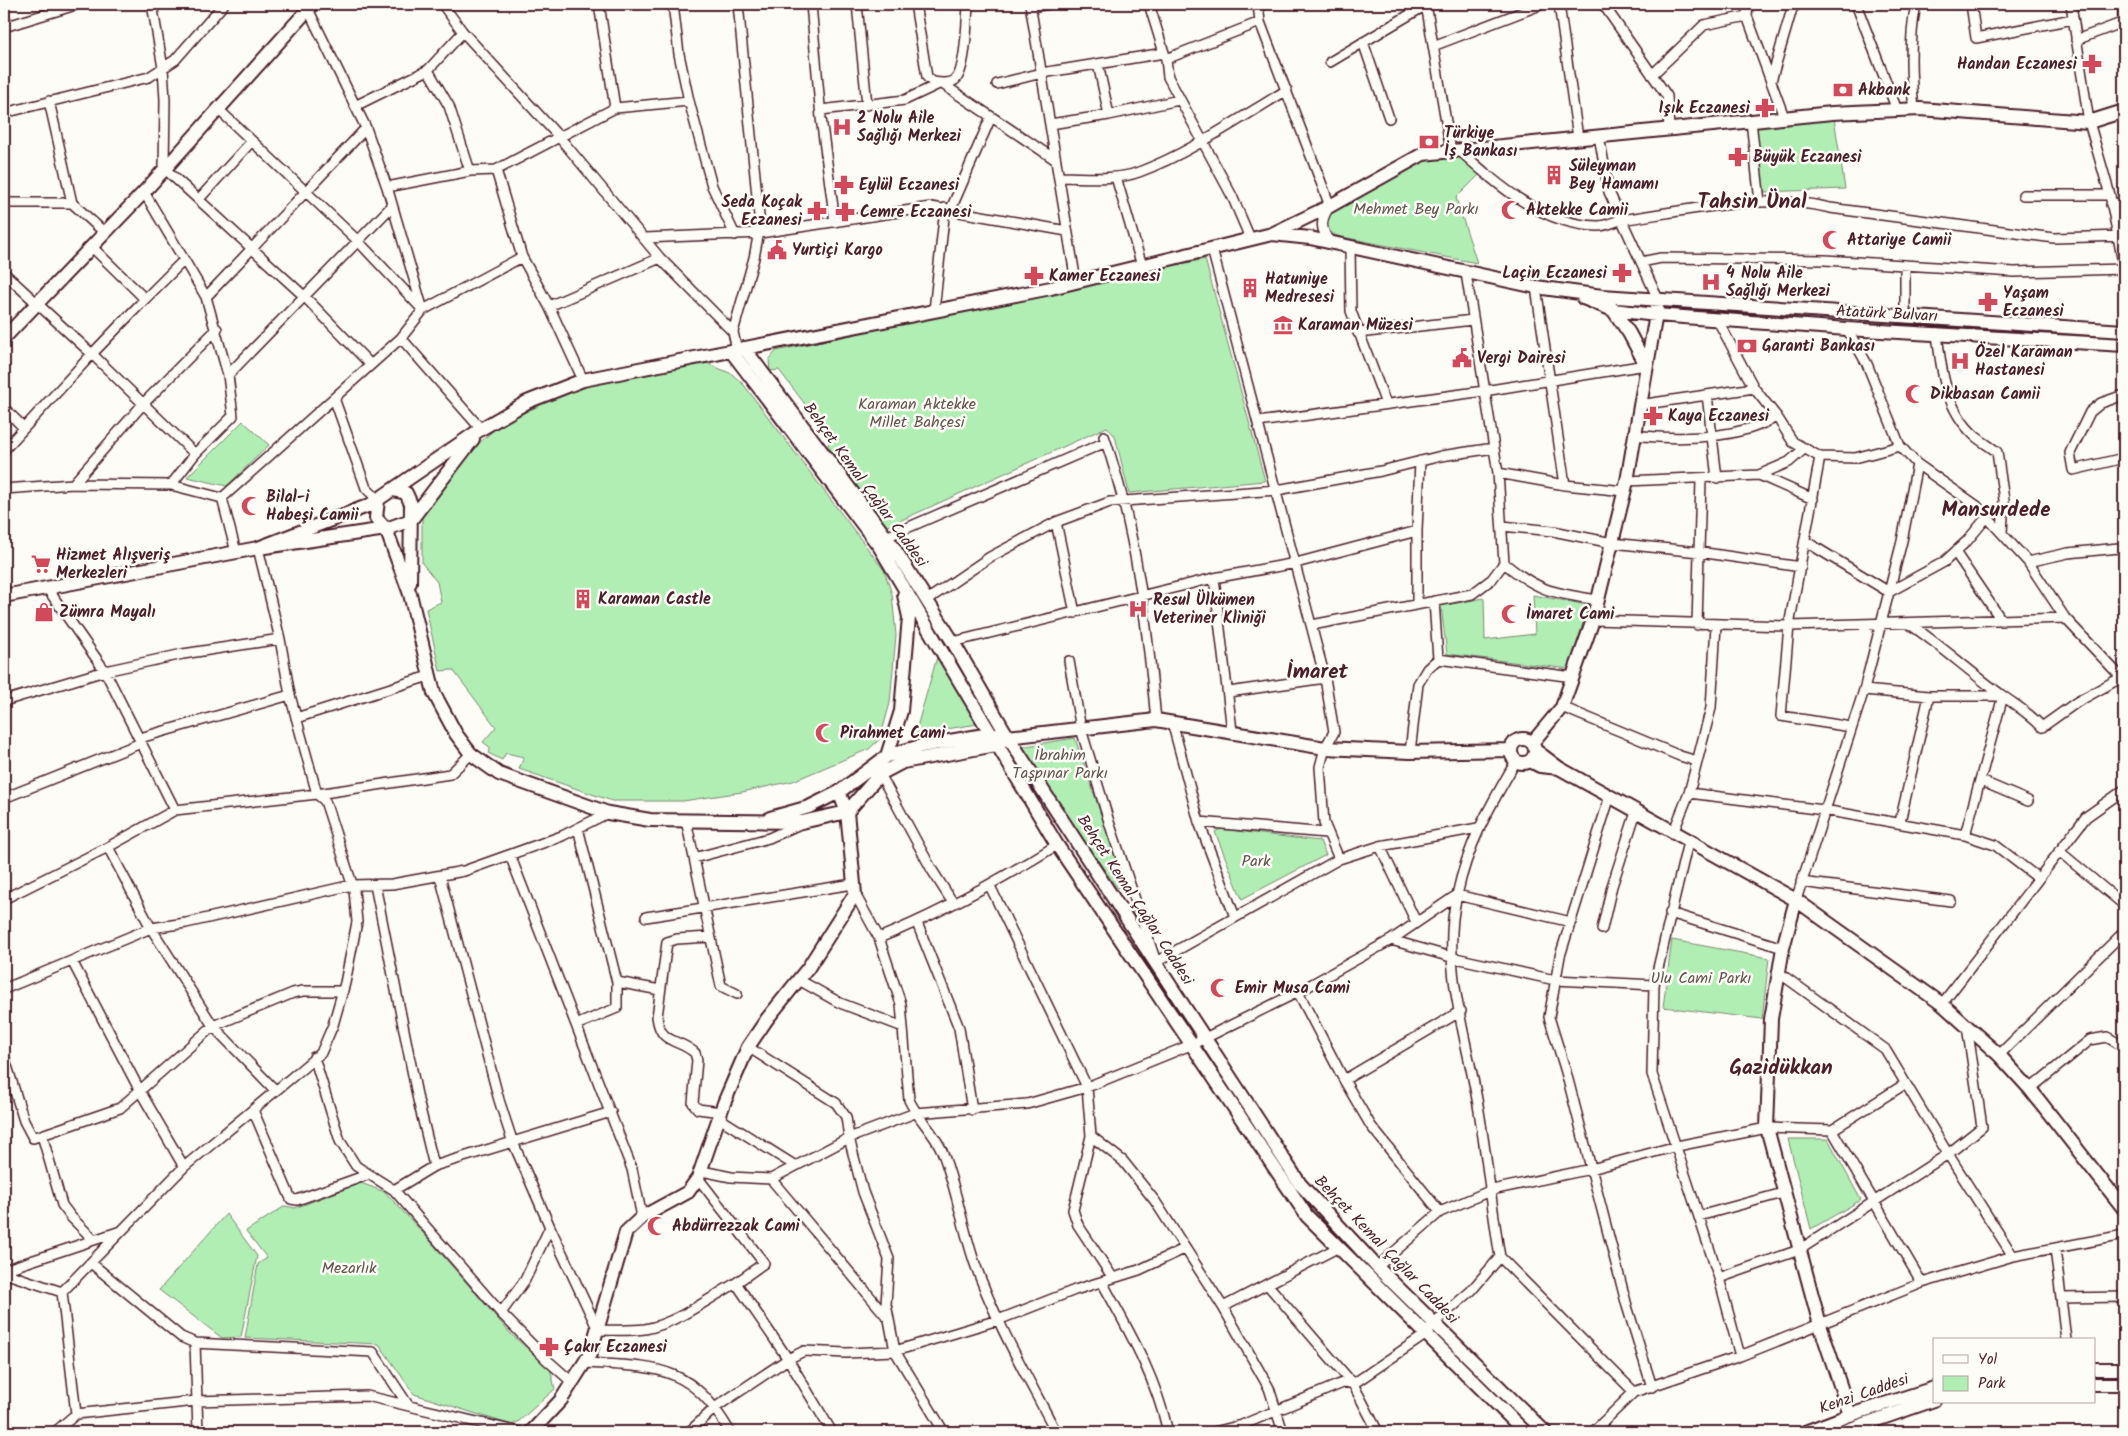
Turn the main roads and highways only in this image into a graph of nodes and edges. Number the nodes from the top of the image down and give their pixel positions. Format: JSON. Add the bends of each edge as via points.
{"nodes":[{"id":1,"x":310,"y":6,"type":"edge"},
{"id":2,"x":2124,"y":111,"type":"edge"},
{"id":3,"x":1272,"y":234,"type":"junction"},
{"id":4,"x":1562,"y":290,"type":"junction"},
{"id":5,"x":1602,"y":296,"type":"junction"},
{"id":6,"x":1658,"y":299,"type":"junction"},
{"id":7,"x":1613,"y":310,"type":"junction"},
{"id":8,"x":1656,"y":314,"type":"junction"},
{"id":9,"x":2124,"y":330,"type":"edge"},
{"id":10,"x":4,"y":338,"type":"edge"},
{"id":11,"x":2124,"y":345,"type":"edge"},
{"id":12,"x":737,"y":350,"type":"junction"},
{"id":13,"x":1646,"y":364,"type":"junction"},
{"id":14,"x":481,"y":429,"type":"junction"},
{"id":15,"x":393,"y":490,"type":"junction"},
{"id":16,"x":378,"y":500,"type":"junction"},
{"id":17,"x":411,"y":520,"type":"junction"},
{"id":18,"x":386,"y":529,"type":"junction"},
{"id":19,"x":258,"y":548,"type":"junction"},
{"id":20,"x":902,"y":585,"type":"junction"},
{"id":21,"x":410,"y":594,"type":"junction"},
{"id":22,"x":4,"y":596,"type":"edge"},
{"id":23,"x":1008,"y":737,"type":"junction"},
{"id":24,"x":993,"y":739,"type":"junction"},
{"id":25,"x":1533,"y":751,"type":"junction"},
{"id":26,"x":1513,"y":755,"type":"junction"},
{"id":27,"x":887,"y":756,"type":"junction"},
{"id":28,"x":839,"y":792,"type":"junction"},
{"id":29,"x":847,"y":812,"type":"junction"},
{"id":30,"x":755,"y":822,"type":"junction"},
{"id":31,"x":1796,"y":900,"type":"junction"},
{"id":32,"x":2124,"y":1209,"type":"edge"},
{"id":33,"x":2096,"y":1369,"type":"edge"},
{"id":34,"x":2124,"y":1370,"type":"edge"},
{"id":35,"x":2096,"y":1384,"type":"edge"},
{"id":36,"x":2124,"y":1384,"type":"edge"},
{"id":37,"x":1933,"y":1388,"type":"edge"},
{"id":38,"x":1933,"y":1400,"type":"edge"},
{"id":39,"x":1849,"y":1415,"type":"junction"},
{"id":40,"x":1860,"y":1429,"type":"edge"},
{"id":41,"x":530,"y":1432,"type":"edge"},
{"id":42,"x":1525,"y":1432,"type":"edge"},
{"id":43,"x":1545,"y":1432,"type":"edge"},
{"id":44,"x":1805,"y":1432,"type":"edge"},
{"id":45,"x":1845,"y":1432,"type":"edge"}],
"edges":[{"from":1,"to":10,"type":"main road","via":[[144,192]]},
{"from":2,"to":3,"type":"main road","via":[[2089,122],[1914,109],[1784,117],[1455,150],[1417,156],[1330,206]]},
{"from":3,"to":4,"type":"main road","via":[[1333,243],[1466,273]]},
{"from":3,"to":12,"type":"main road","via":[[1076,282]]},
{"from":4,"to":5,"type":"main road","name":"Atatürk Bulvarı"},
{"from":4,"to":7,"type":"main road","name":"Atatürk Bulvarı"},
{"from":5,"to":6,"type":"main road","name":"Atatürk Bulvarı"},
{"from":5,"to":7,"type":"main road"},
{"from":6,"to":8,"type":"main road"},
{"from":6,"to":9,"type":"main road","name":"Atatürk Bulvarı"},
{"from":7,"to":8,"type":"main road","name":"Atatürk Bulvarı"},
{"from":7,"to":13,"type":"main road"},
{"from":8,"to":11,"type":"main road","name":"Atatürk Bulvarı"},
{"from":8,"to":13,"type":"main road"},
{"from":12,"to":14,"type":"main road","via":[[583,380],[527,402]]},
{"from":12,"to":20,"type":"main road","name":"Behçet Kemal Çağlar Caddesi","via":[[879,546]]},
{"from":12,"to":23,"type":"main road","name":"Behçet Kemal Çağlar Caddesi","via":[[886,537],[953,642]]},
{"from":13,"to":25,"type":"main road","via":[[1626,486],[1593,620],[1562,707]]},
{"from":14,"to":15,"type":"main road"},
{"from":14,"to":17,"type":"main road"},
{"from":15,"to":16,"type":"main road"},
{"from":15,"to":17,"type":"main road","via":[[402,490],[409,496]]},
{"from":16,"to":18,"type":"main road","via":[[376,518]]},
{"from":16,"to":19,"type":"main road"},
{"from":17,"to":18,"type":"main road"},
{"from":17,"to":21,"type":"main road"},
{"from":18,"to":19,"type":"main road"},
{"from":18,"to":21,"type":"main road"},
{"from":19,"to":22,"type":"main road"},
{"from":20,"to":24,"type":"main road","name":"Behçet Kemal Çağlar Caddesi"},
{"from":20,"to":27,"type":"main road","via":[[909,617],[907,649],[901,712]]},
{"from":21,"to":30,"type":"main road","via":[[434,693],[471,754],[499,774],[608,813],[650,820]]},
{"from":23,"to":24,"type":"main road"},
{"from":23,"to":26,"type":"main road","via":[[1156,720],[1325,748]]},
{"from":23,"to":43,"type":"main road","name":"Behçet Kemal Çağlar Caddesi","via":[[1300,1184],[1377,1267]]},
{"from":24,"to":27,"type":"main road","via":[[921,746]]},
{"from":24,"to":29,"type":"main road","via":[[904,762],[880,774]]},
{"from":24,"to":42,"type":"main road","name":"Behçet Kemal Çağlar Caddesi","via":[[1057,845],[1307,1216]]},
{"from":25,"to":26,"type":"main road","via":[[1523,763]]},
{"from":25,"to":26,"type":"main road","via":[[1521,739],[1514,743]]},
{"from":25,"to":31,"type":"main road","via":[[1540,766],[1559,768]]},
{"from":27,"to":28,"type":"main road"},
{"from":28,"to":29,"type":"main road"},
{"from":28,"to":30,"type":"main road","via":[[809,807]]},
{"from":29,"to":30,"type":"main road","via":[[804,822]]},
{"from":29,"to":41,"type":"main road","via":[[854,889],[798,980],[748,1047],[700,1174],[688,1192],[642,1216],[626,1232],[590,1354],[561,1400]]},
{"from":31,"to":32,"type":"main road","via":[[1942,1004],[1999,1055],[2030,1089]]},
{"from":31,"to":39,"type":"main road","via":[[1778,972],[1769,1053],[1767,1128],[1820,1325]]},
{"from":33,"to":34,"type":"main road"},
{"from":35,"to":36,"type":"main road"},
{"from":37,"to":39,"type":"main road","name":"Kenzi Caddesi"},
{"from":38,"to":40,"type":"main road","name":"Kenzi Caddesi"},
{"from":39,"to":44,"type":"main road","name":"Kenzi Caddesi"},
{"from":40,"to":45,"type":"main road","name":"Kenzi Caddesi"}]}
